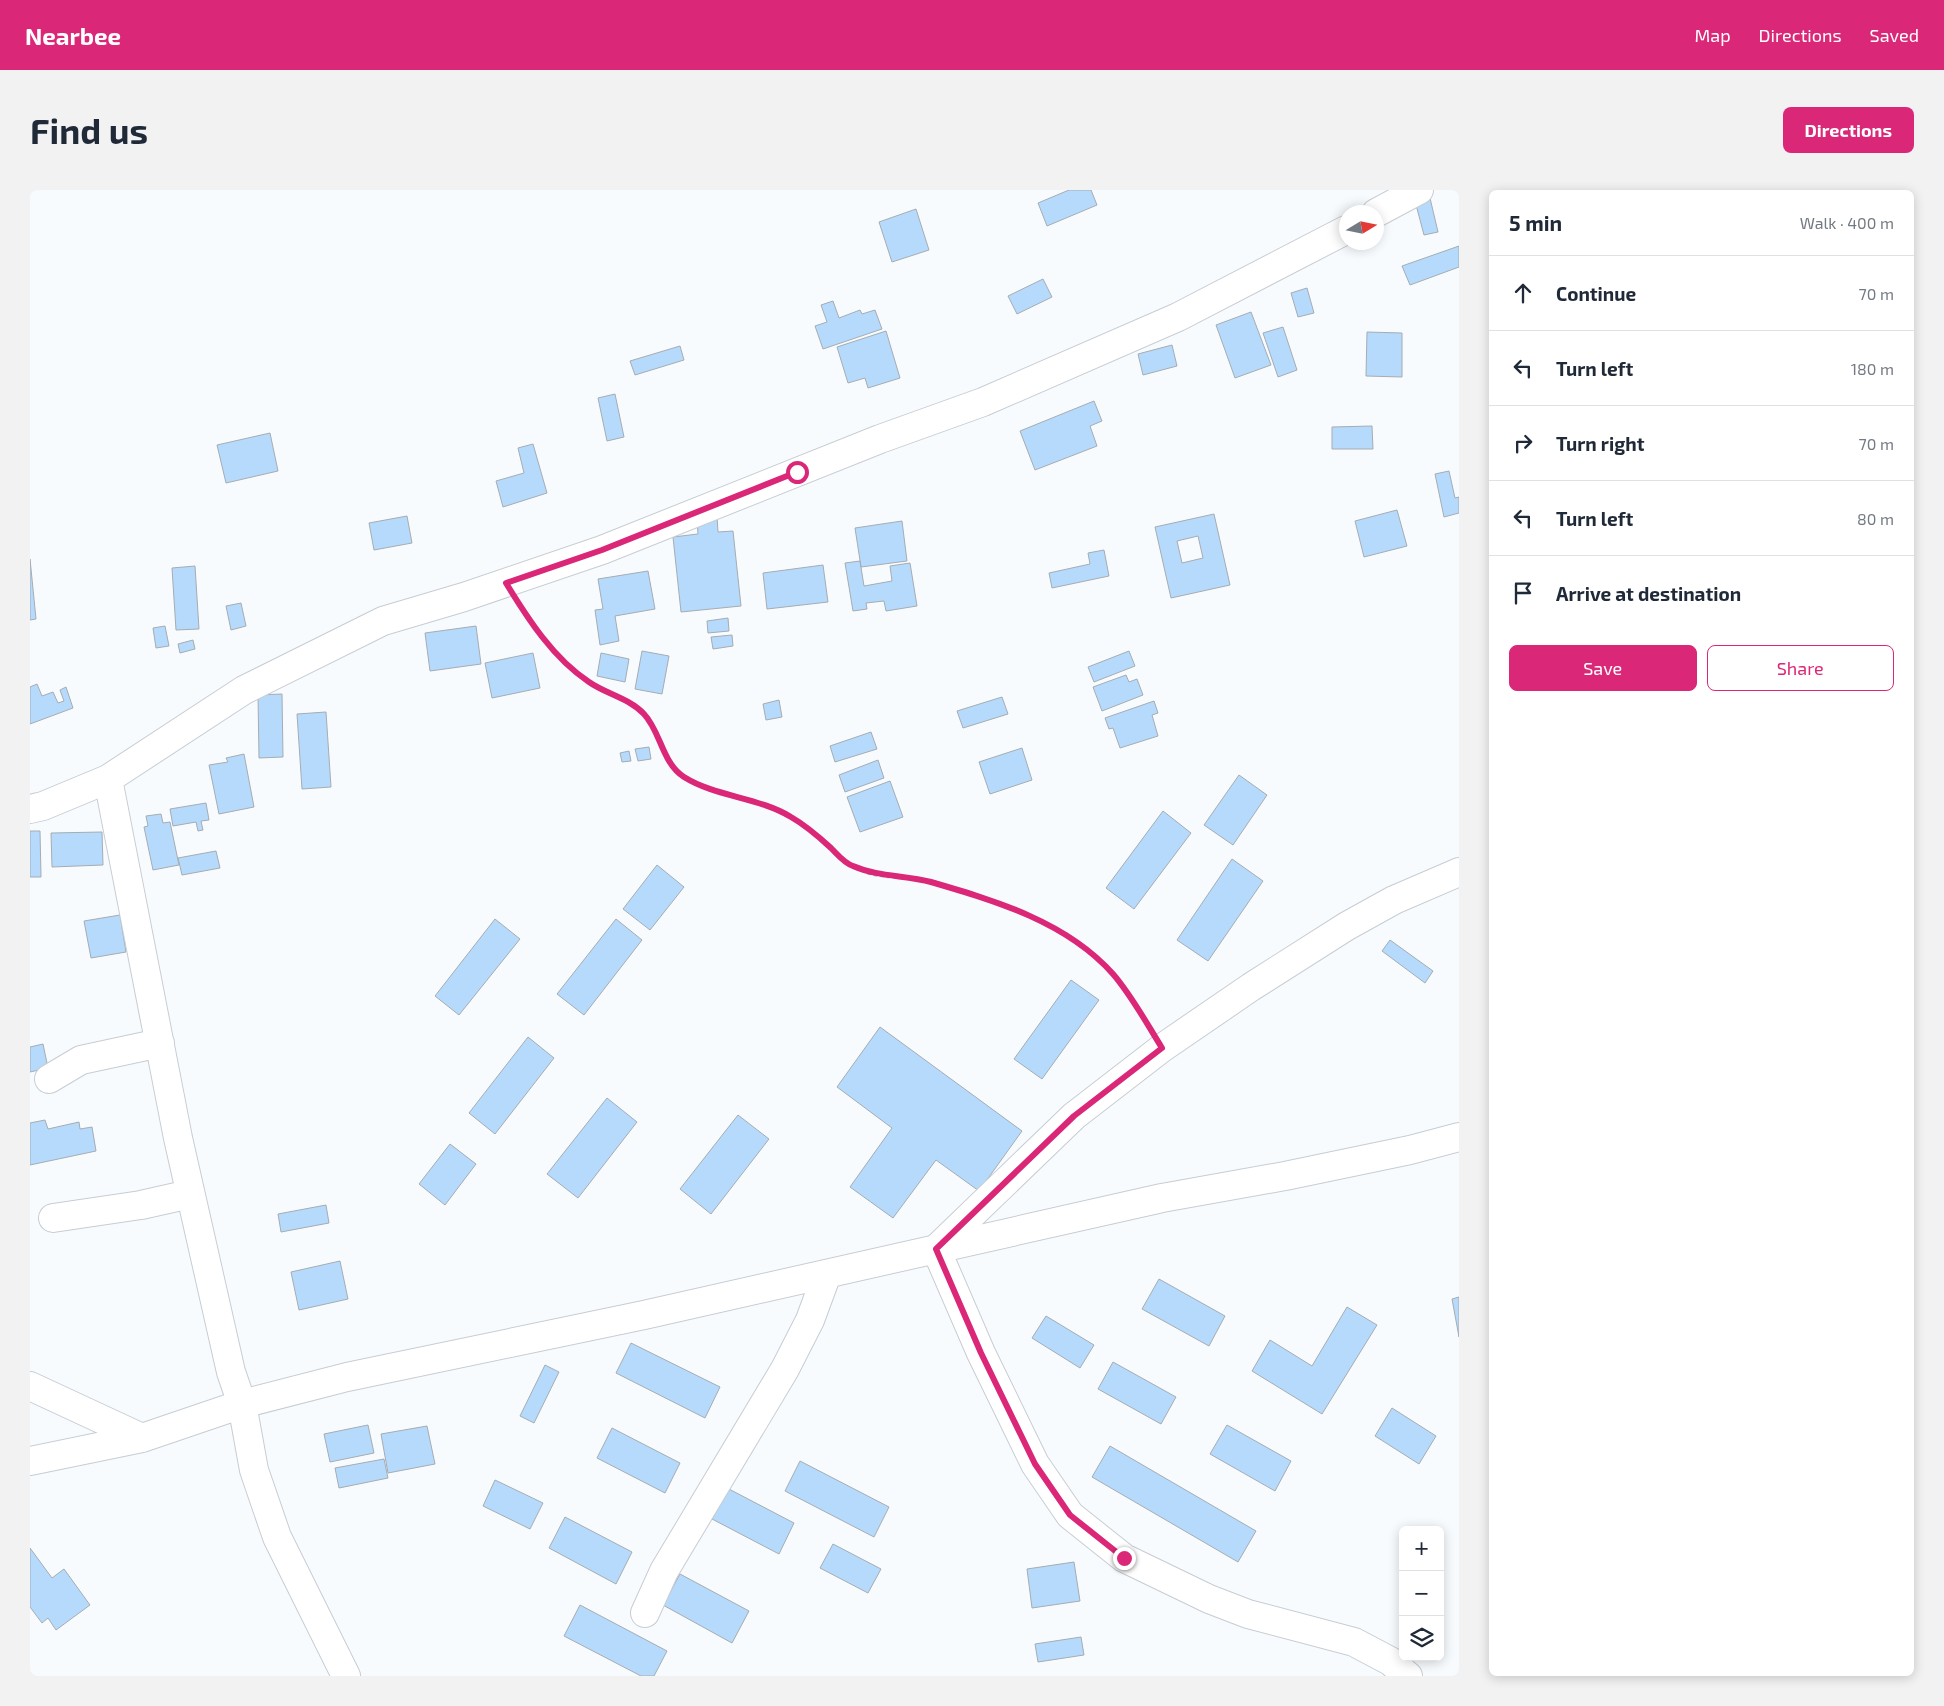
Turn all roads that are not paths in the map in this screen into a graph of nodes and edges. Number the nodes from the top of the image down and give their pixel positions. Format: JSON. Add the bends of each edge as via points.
{"nodes":[{"id":1,"x":1419,"y":190,"type":"edge"},
{"id":2,"x":1384,"y":209,"type":"edge"},
{"id":3,"x":1339,"y":234,"type":"edge"},
{"id":4,"x":108,"y":779,"type":"junction"},
{"id":5,"x":30,"y":809,"type":"edge"},
{"id":6,"x":1459,"y":872,"type":"edge"},
{"id":7,"x":160,"y":1042,"type":"junction"},
{"id":8,"x":49,"y":1079,"type":"dead end"},
{"id":9,"x":1459,"y":1136,"type":"edge"},
{"id":10,"x":190,"y":1194,"type":"junction"},
{"id":11,"x":53,"y":1218,"type":"dead end"},
{"id":12,"x":936,"y":1249,"type":"junction"},
{"id":13,"x":827,"y":1274,"type":"junction"},
{"id":14,"x":30,"y":1386,"type":"edge"},
{"id":15,"x":242,"y":1404,"type":"junction"},
{"id":16,"x":142,"y":1438,"type":"junction"},
{"id":17,"x":30,"y":1461,"type":"edge"},
{"id":18,"x":645,"y":1614,"type":"dead end"},
{"id":19,"x":346,"y":1676,"type":"edge"},
{"id":20,"x":1408,"y":1676,"type":"edge"}],
"edges":[{"from":1,"to":2,"type":"street"},
{"from":3,"to":4,"type":"street","via":[[1178,318],[983,402],[880,439],[602,550],[382,621],[244,690]]},
{"from":4,"to":5,"type":"street"},
{"from":4,"to":7,"type":"street"},
{"from":6,"to":12,"type":"street","via":[[1394,900],[1347,926],[1251,986],[1162,1048],[1074,1116]]},
{"from":7,"to":8,"type":"street","via":[[81,1060]]},
{"from":7,"to":10,"type":"street"},
{"from":9,"to":12,"type":"street","via":[[1410,1150],[1162,1198]]},
{"from":10,"to":11,"type":"street","via":[[141,1206]]},
{"from":10,"to":15,"type":"street","via":[[231,1372]]},
{"from":12,"to":13,"type":"street"},
{"from":12,"to":20,"type":"street","via":[[981,1353],[1035,1464],[1070,1515],[1124,1558],[1248,1614],[1354,1642],[1390,1661]]},
{"from":13,"to":15,"type":"street","via":[[347,1377]]},
{"from":13,"to":18,"type":"street","via":[[810,1320],[785,1369],[664,1571]]},
{"from":14,"to":16,"type":"street"},
{"from":15,"to":16,"type":"street"},
{"from":15,"to":19,"type":"street","via":[[254,1470],[277,1537]]},
{"from":16,"to":17,"type":"street"}]}
